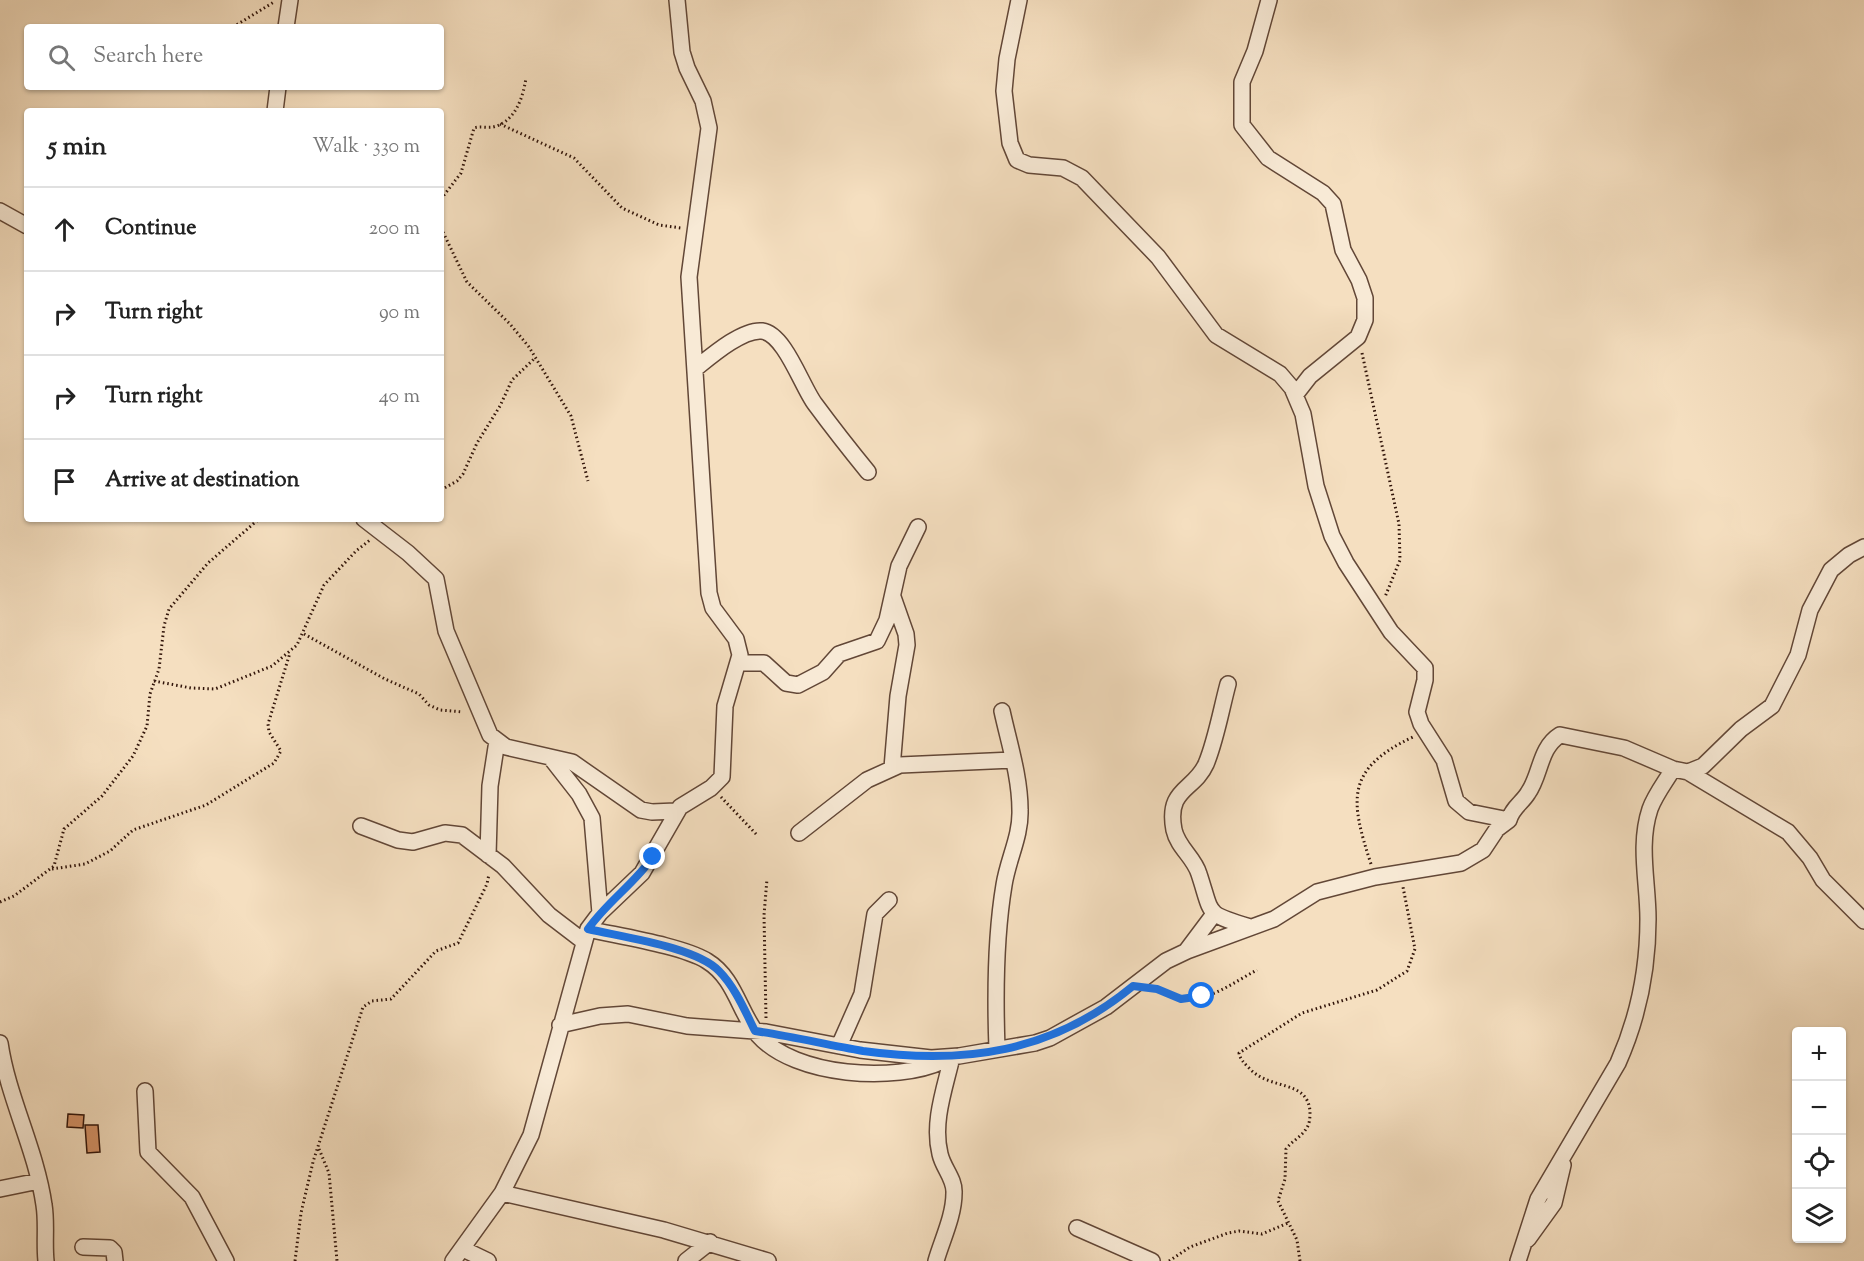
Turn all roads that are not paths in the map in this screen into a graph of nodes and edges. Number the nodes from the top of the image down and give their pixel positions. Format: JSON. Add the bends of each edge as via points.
{"nodes":[{"id":1,"x":290,"y":0,"type":"edge"},
{"id":2,"x":677,"y":0,"type":"edge"},
{"id":3,"x":1019,"y":0,"type":"edge"},
{"id":4,"x":1269,"y":0,"type":"edge"},
{"id":5,"x":286,"y":24,"type":"edge"},
{"id":6,"x":278,"y":90,"type":"edge"},
{"id":7,"x":275,"y":108,"type":"edge"},
{"id":8,"x":0,"y":211,"type":"edge"},
{"id":9,"x":24,"y":224,"type":"edge"},
{"id":10,"x":695,"y":369,"type":"junction"},
{"id":11,"x":1296,"y":394,"type":"junction"},
{"id":12,"x":868,"y":472,"type":"dead end"},
{"id":13,"x":367,"y":522,"type":"edge"},
{"id":14,"x":918,"y":526,"type":"dead end"},
{"id":15,"x":1864,"y":547,"type":"edge"},
{"id":16,"x":893,"y":597,"type":"junction"},
{"id":17,"x":740,"y":663,"type":"junction"},
{"id":18,"x":1228,"y":684,"type":"dead end"},
{"id":19,"x":1002,"y":711,"type":"dead end"},
{"id":20,"x":496,"y":741,"type":"junction"},
{"id":21,"x":550,"y":757,"type":"junction"},
{"id":22,"x":1012,"y":760,"type":"junction"},
{"id":23,"x":892,"y":768,"type":"junction"},
{"id":24,"x":1673,"y":769,"type":"junction"},
{"id":25,"x":1689,"y":772,"type":"junction"},
{"id":26,"x":676,"y":811,"type":"junction"},
{"id":27,"x":1509,"y":820,"type":"junction"},
{"id":28,"x":361,"y":826,"type":"dead end"},
{"id":29,"x":799,"y":833,"type":"dead end"},
{"id":30,"x":488,"y":855,"type":"junction"},
{"id":31,"x":889,"y":900,"type":"dead end"},
{"id":32,"x":600,"y":913,"type":"junction"},
{"id":33,"x":1214,"y":914,"type":"junction"},
{"id":34,"x":1864,"y":921,"type":"edge"},
{"id":35,"x":1250,"y":927,"type":"junction"},
{"id":36,"x":585,"y":935,"type":"junction"},
{"id":37,"x":1187,"y":951,"type":"junction"},
{"id":38,"x":560,"y":1025,"type":"junction"},
{"id":39,"x":760,"y":1032,"type":"junction"},
{"id":40,"x":0,"y":1043,"type":"edge"},
{"id":41,"x":840,"y":1046,"type":"junction"},
{"id":42,"x":997,"y":1049,"type":"junction"},
{"id":43,"x":952,"y":1057,"type":"junction"},
{"id":44,"x":145,"y":1091,"type":"dead end"},
{"id":45,"x":39,"y":1181,"type":"junction"},
{"id":46,"x":0,"y":1189,"type":"edge"},
{"id":47,"x":502,"y":1193,"type":"junction"},
{"id":48,"x":1077,"y":1228,"type":"dead end"},
{"id":49,"x":710,"y":1242,"type":"junction"},
{"id":50,"x":83,"y":1247,"type":"dead end"},
{"id":51,"x":458,"y":1255,"type":"edge"},
{"id":52,"x":1520,"y":1256,"type":"edge"},
{"id":53,"x":46,"y":1261,"type":"edge"},
{"id":54,"x":115,"y":1261,"type":"edge"},
{"id":55,"x":226,"y":1261,"type":"edge"},
{"id":56,"x":488,"y":1261,"type":"edge"},
{"id":57,"x":686,"y":1261,"type":"edge"},
{"id":58,"x":768,"y":1261,"type":"edge"},
{"id":59,"x":936,"y":1261,"type":"edge"},
{"id":60,"x":1152,"y":1261,"type":"edge"}],
"edges":[{"from":1,"to":5,"type":"street"},
{"from":2,"to":10,"type":"street","via":[[682,52],[704,101],[709,128],[689,277]]},
{"from":3,"to":11,"type":"street","via":[[1004,91],[1010,143],[1017,160],[1063,168],[1082,178],[1158,257],[1216,335],[1280,374]]},
{"from":4,"to":11,"type":"street","via":[[1256,51],[1242,82],[1242,125],[1268,158],[1334,204],[1343,250],[1364,292],[1365,320],[1358,337],[1310,376]]},
{"from":6,"to":7,"type":"street"},
{"from":8,"to":9,"type":"street"},
{"from":10,"to":12,"type":"street","via":[[751,333],[765,332],[794,365],[814,403]]},
{"from":10,"to":17,"type":"street","via":[[709,593],[713,608],[736,639]]},
{"from":11,"to":27,"type":"street","via":[[1316,486],[1332,536],[1398,641],[1425,668],[1417,710],[1425,732],[1444,760],[1458,805],[1473,813]]},
{"from":13,"to":20,"type":"street","via":[[436,579],[446,631],[477,709]]},
{"from":14,"to":16,"type":"street","via":[[898,566]]},
{"from":15,"to":25,"type":"street","via":[[1831,570],[1810,610],[1798,655],[1772,706],[1703,766]]},
{"from":16,"to":17,"type":"street","via":[[879,639],[839,654],[823,672],[801,684],[790,685],[764,663]]},
{"from":16,"to":23,"type":"street","via":[[907,645]]},
{"from":17,"to":26,"type":"street","via":[[725,706],[724,770],[720,780]]},
{"from":18,"to":33,"type":"street","via":[[1206,763],[1179,793],[1173,813],[1178,841],[1196,866],[1204,899]]},
{"from":19,"to":22,"type":"street"},
{"from":20,"to":21,"type":"street"},
{"from":20,"to":30,"type":"street"},
{"from":21,"to":26,"type":"street","via":[[578,766],[641,810]]},
{"from":21,"to":32,"type":"street","via":[[592,818]]},
{"from":22,"to":23,"type":"street"},
{"from":22,"to":42,"type":"street","via":[[1020,811],[999,925]]},
{"from":23,"to":29,"type":"street","via":[[857,787]]},
{"from":24,"to":25,"type":"street"},
{"from":24,"to":27,"type":"street","via":[[1624,748],[1560,735],[1549,744],[1530,791]]},
{"from":24,"to":52,"type":"street","via":[[1650,807],[1646,826],[1643,855],[1648,919],[1645,968],[1636,1011],[1618,1063],[1538,1199]]},
{"from":25,"to":34,"type":"street","via":[[1788,832],[1823,880]]},
{"from":26,"to":32,"type":"street","via":[[642,873]]},
{"from":27,"to":35,"type":"street","via":[[1497,829],[1483,850],[1461,863],[1375,877],[1317,892],[1274,919]]},
{"from":28,"to":30,"type":"street","via":[[413,842],[445,833],[459,834]]},
{"from":30,"to":36,"type":"street","via":[[519,881],[549,915]]},
{"from":31,"to":41,"type":"street","via":[[875,914],[862,994]]},
{"from":32,"to":36,"type":"street"},
{"from":33,"to":35,"type":"street"},
{"from":33,"to":37,"type":"street"},
{"from":35,"to":37,"type":"street"},
{"from":36,"to":38,"type":"street"},
{"from":36,"to":39,"type":"street","via":[[653,944],[707,961],[728,981]]},
{"from":37,"to":42,"type":"street","via":[[1166,961],[1106,1007],[1050,1038]]},
{"from":38,"to":39,"type":"street","via":[[628,1014],[687,1026]]},
{"from":38,"to":47,"type":"street","via":[[534,1126]]},
{"from":39,"to":41,"type":"street"},
{"from":39,"to":43,"type":"street","via":[[777,1051],[798,1061],[871,1075],[932,1066]]},
{"from":40,"to":45,"type":"street","via":[[8,1083]]},
{"from":41,"to":43,"type":"street"},
{"from":42,"to":43,"type":"street"},
{"from":43,"to":59,"type":"street","via":[[940,1108],[938,1142],[954,1199]]},
{"from":44,"to":55,"type":"street","via":[[149,1154],[192,1197]]},
{"from":45,"to":46,"type":"street"},
{"from":45,"to":53,"type":"street","via":[[45,1213]]},
{"from":47,"to":49,"type":"street"},
{"from":47,"to":51,"type":"street"},
{"from":48,"to":60,"type":"street"},
{"from":49,"to":57,"type":"street"},
{"from":49,"to":58,"type":"street"},
{"from":50,"to":54,"type":"street","via":[[110,1248]]},
{"from":51,"to":56,"type":"street"}]}
